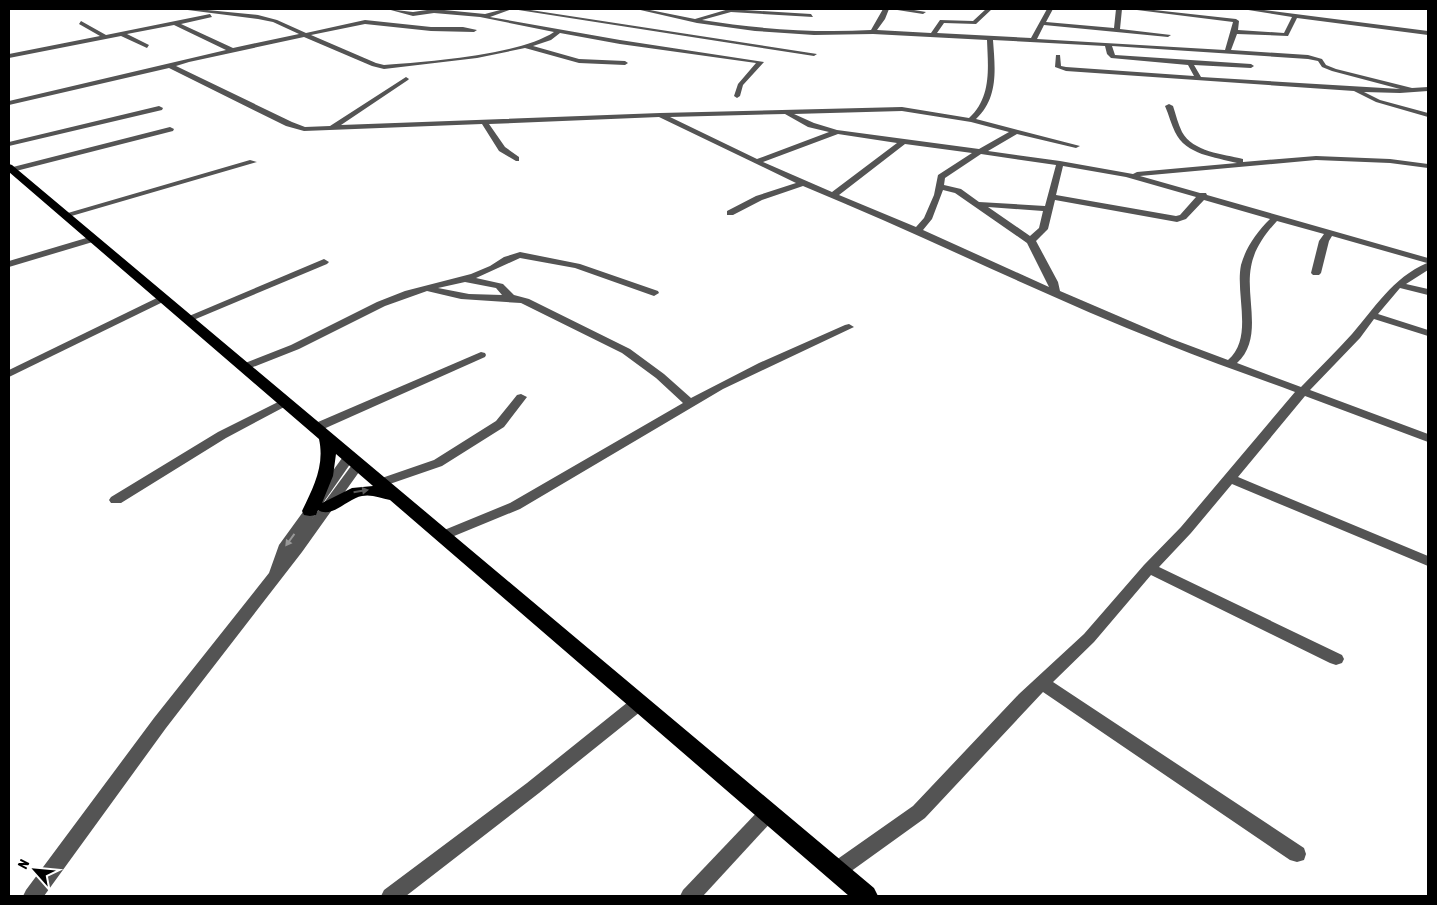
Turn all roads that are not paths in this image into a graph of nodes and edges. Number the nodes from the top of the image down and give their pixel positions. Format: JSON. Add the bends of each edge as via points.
{"nodes":[{"id":1,"x":183,"y":9,"type":"edge"},
{"id":2,"x":390,"y":9,"type":"edge"},
{"id":3,"x":510,"y":9,"type":"edge"},
{"id":4,"x":514,"y":9,"type":"edge"},
{"id":5,"x":639,"y":9,"type":"edge"},
{"id":6,"x":886,"y":9,"type":"edge"},
{"id":7,"x":894,"y":9,"type":"edge"},
{"id":8,"x":989,"y":9,"type":"edge"},
{"id":9,"x":1050,"y":9,"type":"edge"},
{"id":10,"x":1119,"y":9,"type":"edge"},
{"id":11,"x":1132,"y":9,"type":"edge"},
{"id":12,"x":1239,"y":9,"type":"edge"},
{"id":13,"x":1245,"y":9,"type":"edge"},
{"id":14,"x":733,"y":10,"type":"edge"},
{"id":15,"x":923,"y":12,"type":"dead end"},
{"id":16,"x":220,"y":14,"type":"junction"},
{"id":17,"x":485,"y":16,"type":"junction"},
{"id":18,"x":811,"y":16,"type":"dead end"},
{"id":19,"x":1295,"y":16,"type":"junction"},
{"id":20,"x":692,"y":21,"type":"junction"},
{"id":21,"x":1236,"y":21,"type":"junction"},
{"id":22,"x":82,"y":23,"type":"dead end"},
{"id":23,"x":175,"y":23,"type":"junction"},
{"id":24,"x":1043,"y":23,"type":"junction"},
{"id":25,"x":1170,"y":28,"type":"dead end"},
{"id":26,"x":474,"y":30,"type":"dead end"},
{"id":27,"x":1117,"y":30,"type":"junction"},
{"id":28,"x":559,"y":31,"type":"junction"},
{"id":29,"x":873,"y":32,"type":"junction"},
{"id":30,"x":1234,"y":32,"type":"junction"},
{"id":31,"x":1428,"y":33,"type":"edge"},
{"id":32,"x":122,"y":34,"type":"junction"},
{"id":33,"x":305,"y":35,"type":"junction"},
{"id":34,"x":1168,"y":35,"type":"junction"},
{"id":35,"x":932,"y":36,"type":"junction"},
{"id":36,"x":106,"y":37,"type":"junction"},
{"id":37,"x":990,"y":39,"type":"junction"},
{"id":38,"x":1033,"y":40,"type":"junction"},
{"id":39,"x":1108,"y":44,"type":"junction"},
{"id":40,"x":147,"y":46,"type":"dead end"},
{"id":41,"x":525,"y":46,"type":"junction"},
{"id":42,"x":1164,"y":47,"type":"junction"},
{"id":43,"x":231,"y":50,"type":"junction"},
{"id":44,"x":1228,"y":51,"type":"junction"},
{"id":45,"x":814,"y":54,"type":"dead end"},
{"id":46,"x":9,"y":56,"type":"edge"},
{"id":47,"x":1058,"y":56,"type":"dead end"},
{"id":48,"x":625,"y":63,"type":"dead end"},
{"id":49,"x":1190,"y":63,"type":"junction"},
{"id":50,"x":170,"y":66,"type":"junction"},
{"id":51,"x":1251,"y":66,"type":"dead end"},
{"id":52,"x":1198,"y":78,"type":"junction"},
{"id":53,"x":406,"y":79,"type":"dead end"},
{"id":54,"x":1428,"y":89,"type":"edge"},
{"id":55,"x":1357,"y":90,"type":"junction"},
{"id":56,"x":1412,"y":90,"type":"junction"},
{"id":57,"x":737,"y":96,"type":"dead end"},
{"id":58,"x":9,"y":103,"type":"edge"},
{"id":59,"x":1168,"y":106,"type":"dead end"},
{"id":60,"x":159,"y":108,"type":"dead end"},
{"id":61,"x":787,"y":113,"type":"junction"},
{"id":62,"x":660,"y":115,"type":"junction"},
{"id":63,"x":1428,"y":115,"type":"edge"},
{"id":64,"x":971,"y":120,"type":"junction"},
{"id":65,"x":484,"y":122,"type":"junction"},
{"id":66,"x":332,"y":128,"type":"junction"},
{"id":67,"x":170,"y":129,"type":"dead end"},
{"id":68,"x":837,"y":132,"type":"junction"},
{"id":69,"x":1014,"y":132,"type":"junction"},
{"id":70,"x":903,"y":142,"type":"junction"},
{"id":71,"x":9,"y":144,"type":"edge"},
{"id":72,"x":1076,"y":146,"type":"dead end"},
{"id":73,"x":980,"y":151,"type":"junction"},
{"id":74,"x":516,"y":159,"type":"dead end"},
{"id":75,"x":253,"y":162,"type":"dead end"},
{"id":76,"x":756,"y":162,"type":"junction"},
{"id":77,"x":1060,"y":163,"type":"junction"},
{"id":78,"x":1247,"y":163,"type":"junction"},
{"id":79,"x":1428,"y":166,"type":"edge"},
{"id":80,"x":11,"y":168,"type":"edge"},
{"id":81,"x":1127,"y":175,"type":"junction"},
{"id":82,"x":805,"y":184,"type":"junction"},
{"id":83,"x":939,"y":186,"type":"junction"},
{"id":84,"x":834,"y":195,"type":"junction"},
{"id":85,"x":1203,"y":196,"type":"junction"},
{"id":86,"x":1051,"y":197,"type":"junction"},
{"id":87,"x":976,"y":204,"type":"junction"},
{"id":88,"x":1048,"y":209,"type":"junction"},
{"id":89,"x":730,"y":213,"type":"dead end"},
{"id":90,"x":65,"y":215,"type":"junction"},
{"id":91,"x":1276,"y":217,"type":"junction"},
{"id":92,"x":918,"y":231,"type":"junction"},
{"id":93,"x":1330,"y":233,"type":"junction"},
{"id":94,"x":93,"y":239,"type":"junction"},
{"id":95,"x":1031,"y":242,"type":"junction"},
{"id":96,"x":324,"y":262,"type":"dead end"},
{"id":97,"x":1428,"y":262,"type":"edge"},
{"id":98,"x":9,"y":264,"type":"edge"},
{"id":99,"x":1428,"y":266,"type":"edge"},
{"id":100,"x":1316,"y":273,"type":"dead end"},
{"id":101,"x":465,"y":279,"type":"junction"},
{"id":102,"x":1398,"y":284,"type":"junction"},
{"id":103,"x":427,"y":288,"type":"junction"},
{"id":104,"x":1428,"y":292,"type":"edge"},
{"id":105,"x":1055,"y":293,"type":"junction"},
{"id":106,"x":654,"y":294,"type":"dead end"},
{"id":107,"x":510,"y":296,"type":"junction"},
{"id":108,"x":163,"y":298,"type":"junction"},
{"id":109,"x":1371,"y":316,"type":"junction"},
{"id":110,"x":187,"y":319,"type":"junction"},
{"id":111,"x":849,"y":327,"type":"dead end"},
{"id":112,"x":1428,"y":333,"type":"edge"},
{"id":113,"x":481,"y":355,"type":"dead end"},
{"id":114,"x":1229,"y":364,"type":"junction"},
{"id":115,"x":244,"y":367,"type":"junction"},
{"id":116,"x":9,"y":374,"type":"edge"},
{"id":117,"x":1302,"y":392,"type":"junction"},
{"id":118,"x":522,"y":397,"type":"dead end"},
{"id":119,"x":284,"y":403,"type":"junction"},
{"id":120,"x":691,"y":404,"type":"junction"},
{"id":121,"x":321,"y":433,"type":"junction"},
{"id":122,"x":1428,"y":438,"type":"edge"},
{"id":123,"x":353,"y":461,"type":"junction"},
{"id":124,"x":1230,"y":478,"type":"junction"},
{"id":125,"x":381,"y":483,"type":"junction"},
{"id":126,"x":400,"y":498,"type":"junction"},
{"id":127,"x":116,"y":500,"type":"dead end"},
{"id":128,"x":318,"y":510,"type":"junction"},
{"id":129,"x":442,"y":536,"type":"junction"},
{"id":130,"x":1428,"y":561,"type":"edge"},
{"id":131,"x":1149,"y":568,"type":"junction"},
{"id":132,"x":1336,"y":659,"type":"dead end"},
{"id":133,"x":1042,"y":683,"type":"junction"},
{"id":134,"x":639,"y":703,"type":"junction"},
{"id":135,"x":768,"y":813,"type":"junction"},
{"id":136,"x":1297,"y":854,"type":"dead end"},
{"id":137,"x":836,"y":871,"type":"junction"},
{"id":138,"x":33,"y":896,"type":"edge"},
{"id":139,"x":391,"y":896,"type":"edge"},
{"id":140,"x":690,"y":896,"type":"edge"},
{"id":141,"x":866,"y":896,"type":"edge"}],
"edges":[{"from":1,"to":16,"type":"street"},
{"from":2,"to":17,"type":"street","via":[[413,14],[434,11]]},
{"from":3,"to":17,"type":"street"},
{"from":4,"to":45,"type":"street"},
{"from":5,"to":20,"type":"street"},
{"from":6,"to":29,"type":"street"},
{"from":7,"to":15,"type":"street"},
{"from":8,"to":35,"type":"street","via":[[974,23],[942,21]]},
{"from":9,"to":24,"type":"street"},
{"from":10,"to":27,"type":"street"},
{"from":11,"to":21,"type":"street","via":[[1172,17]]},
{"from":12,"to":21,"type":"street"},
{"from":13,"to":19,"type":"street"},
{"from":14,"to":18,"type":"street"},
{"from":14,"to":20,"type":"street"},
{"from":16,"to":23,"type":"street"},
{"from":16,"to":33,"type":"street","via":[[267,19]]},
{"from":17,"to":28,"type":"street"},
{"from":19,"to":30,"type":"street","via":[[1286,34]]},
{"from":19,"to":31,"type":"street","via":[[1325,17]]},
{"from":20,"to":29,"type":"street","via":[[770,31]]},
{"from":21,"to":30,"type":"street"},
{"from":22,"to":36,"type":"street"},
{"from":23,"to":32,"type":"street"},
{"from":23,"to":43,"type":"street"},
{"from":24,"to":27,"type":"street"},
{"from":24,"to":38,"type":"street"},
{"from":25,"to":34,"type":"street"},
{"from":26,"to":33,"type":"street","via":[[371,22]]},
{"from":27,"to":34,"type":"street"},
{"from":28,"to":41,"type":"street"},
{"from":28,"to":57,"type":"street","via":[[685,53],[761,62],[740,85]]},
{"from":29,"to":35,"type":"street"},
{"from":30,"to":44,"type":"street"},
{"from":32,"to":36,"type":"street"},
{"from":32,"to":40,"type":"street"},
{"from":33,"to":41,"type":"street","via":[[380,67],[495,54]]},
{"from":33,"to":43,"type":"street"},
{"from":34,"to":42,"type":"street"},
{"from":35,"to":37,"type":"street"},
{"from":36,"to":46,"type":"street"},
{"from":37,"to":38,"type":"street"},
{"from":37,"to":64,"type":"street","via":[[992,84],[982,107]]},
{"from":38,"to":39,"type":"street"},
{"from":39,"to":42,"type":"street"},
{"from":39,"to":49,"type":"street","via":[[1113,57]]},
{"from":41,"to":48,"type":"street","via":[[580,61]]},
{"from":42,"to":44,"type":"street"},
{"from":43,"to":50,"type":"street"},
{"from":44,"to":56,"type":"street","via":[[1317,58],[1330,69]]},
{"from":47,"to":52,"type":"street","via":[[1060,68]]},
{"from":49,"to":51,"type":"street"},
{"from":49,"to":52,"type":"street"},
{"from":50,"to":58,"type":"street"},
{"from":50,"to":66,"type":"street","via":[[296,128]]},
{"from":52,"to":55,"type":"street"},
{"from":53,"to":66,"type":"street"},
{"from":54,"to":56,"type":"street"},
{"from":55,"to":56,"type":"street"},
{"from":55,"to":63,"type":"street","via":[[1378,101]]},
{"from":59,"to":78,"type":"street","via":[[1181,137],[1190,145]]},
{"from":60,"to":71,"type":"street"},
{"from":61,"to":62,"type":"street"},
{"from":61,"to":64,"type":"street","via":[[902,108]]},
{"from":61,"to":68,"type":"street","via":[[811,125]]},
{"from":62,"to":65,"type":"street"},
{"from":62,"to":76,"type":"street"},
{"from":64,"to":69,"type":"street"},
{"from":65,"to":66,"type":"street"},
{"from":65,"to":74,"type":"street","via":[[502,149]]},
{"from":67,"to":80,"type":"street"},
{"from":68,"to":70,"type":"street"},
{"from":68,"to":76,"type":"street"},
{"from":69,"to":72,"type":"street"},
{"from":69,"to":73,"type":"street"},
{"from":70,"to":73,"type":"street"},
{"from":70,"to":84,"type":"street"},
{"from":73,"to":77,"type":"street"},
{"from":73,"to":83,"type":"street","via":[[941,177]]},
{"from":75,"to":90,"type":"street"},
{"from":76,"to":82,"type":"street"},
{"from":77,"to":81,"type":"street"},
{"from":77,"to":86,"type":"street"},
{"from":78,"to":79,"type":"street","via":[[1316,158]]},
{"from":78,"to":81,"type":"street"},
{"from":80,"to":90,"type":"highway"},
{"from":81,"to":85,"type":"street"},
{"from":82,"to":84,"type":"street"},
{"from":82,"to":89,"type":"street","via":[[759,198]]},
{"from":83,"to":87,"type":"street","via":[[958,191]]},
{"from":83,"to":92,"type":"street","via":[[928,219]]},
{"from":84,"to":92,"type":"street"},
{"from":85,"to":86,"type":"street","via":[[1183,217],[1177,218]]},
{"from":85,"to":91,"type":"street"},
{"from":86,"to":88,"type":"street"},
{"from":87,"to":88,"type":"street"},
{"from":87,"to":95,"type":"street"},
{"from":88,"to":95,"type":"street","via":[[1043,229]]},
{"from":90,"to":94,"type":"highway"},
{"from":91,"to":93,"type":"street"},
{"from":91,"to":114,"type":"street","via":[[1263,230],[1247,266],[1246,336],[1241,352]]},
{"from":92,"to":105,"type":"street"},
{"from":93,"to":97,"type":"street"},
{"from":93,"to":100,"type":"street","via":[[1324,241]]},
{"from":94,"to":98,"type":"street"},
{"from":94,"to":108,"type":"highway"},
{"from":95,"to":105,"type":"street","via":[[1053,282]]},
{"from":96,"to":110,"type":"street"},
{"from":99,"to":102,"type":"street"},
{"from":101,"to":103,"type":"street"},
{"from":101,"to":106,"type":"street","via":[[515,256],[528,255],[577,266]]},
{"from":101,"to":107,"type":"street","via":[[499,286]]},
{"from":102,"to":104,"type":"street"},
{"from":102,"to":109,"type":"street"},
{"from":103,"to":107,"type":"street","via":[[460,296]]},
{"from":103,"to":115,"type":"street","via":[[381,304],[295,347]]},
{"from":105,"to":114,"type":"street"},
{"from":107,"to":120,"type":"street","via":[[626,352]]},
{"from":108,"to":110,"type":"highway"},
{"from":108,"to":116,"type":"street"},
{"from":109,"to":112,"type":"street"},
{"from":109,"to":117,"type":"street"},
{"from":110,"to":115,"type":"highway"},
{"from":111,"to":120,"type":"street","via":[[763,365]]},
{"from":113,"to":121,"type":"street"},
{"from":114,"to":117,"type":"street"},
{"from":115,"to":119,"type":"highway"},
{"from":117,"to":122,"type":"street"},
{"from":117,"to":124,"type":"street"},
{"from":118,"to":125,"type":"street","via":[[500,424],[438,463]]},
{"from":119,"to":121,"type":"highway"},
{"from":119,"to":127,"type":"street","via":[[222,435]]},
{"from":120,"to":129,"type":"street","via":[[515,506]]},
{"from":121,"to":123,"type":"highway"},
{"from":121,"to":128,"type":"highway","via":[[330,457]]},
{"from":123,"to":125,"type":"highway"},
{"from":123,"to":128,"type":"street"},
{"from":124,"to":130,"type":"street"},
{"from":124,"to":131,"type":"street"},
{"from":125,"to":126,"type":"highway"},
{"from":128,"to":126,"type":"highway","one_way":true,"via":[[362,490]]},
{"from":126,"to":129,"type":"highway"},
{"from":128,"to":138,"type":"street","via":[[297,549],[160,723]]},
{"from":129,"to":134,"type":"highway"},
{"from":131,"to":132,"type":"street"},
{"from":131,"to":133,"type":"street","via":[[1089,638]]},
{"from":133,"to":136,"type":"street"},
{"from":133,"to":137,"type":"street","via":[[919,812]]},
{"from":134,"to":135,"type":"highway"},
{"from":134,"to":139,"type":"street"},
{"from":135,"to":137,"type":"highway"},
{"from":135,"to":140,"type":"street"},
{"from":137,"to":141,"type":"highway"}]}
